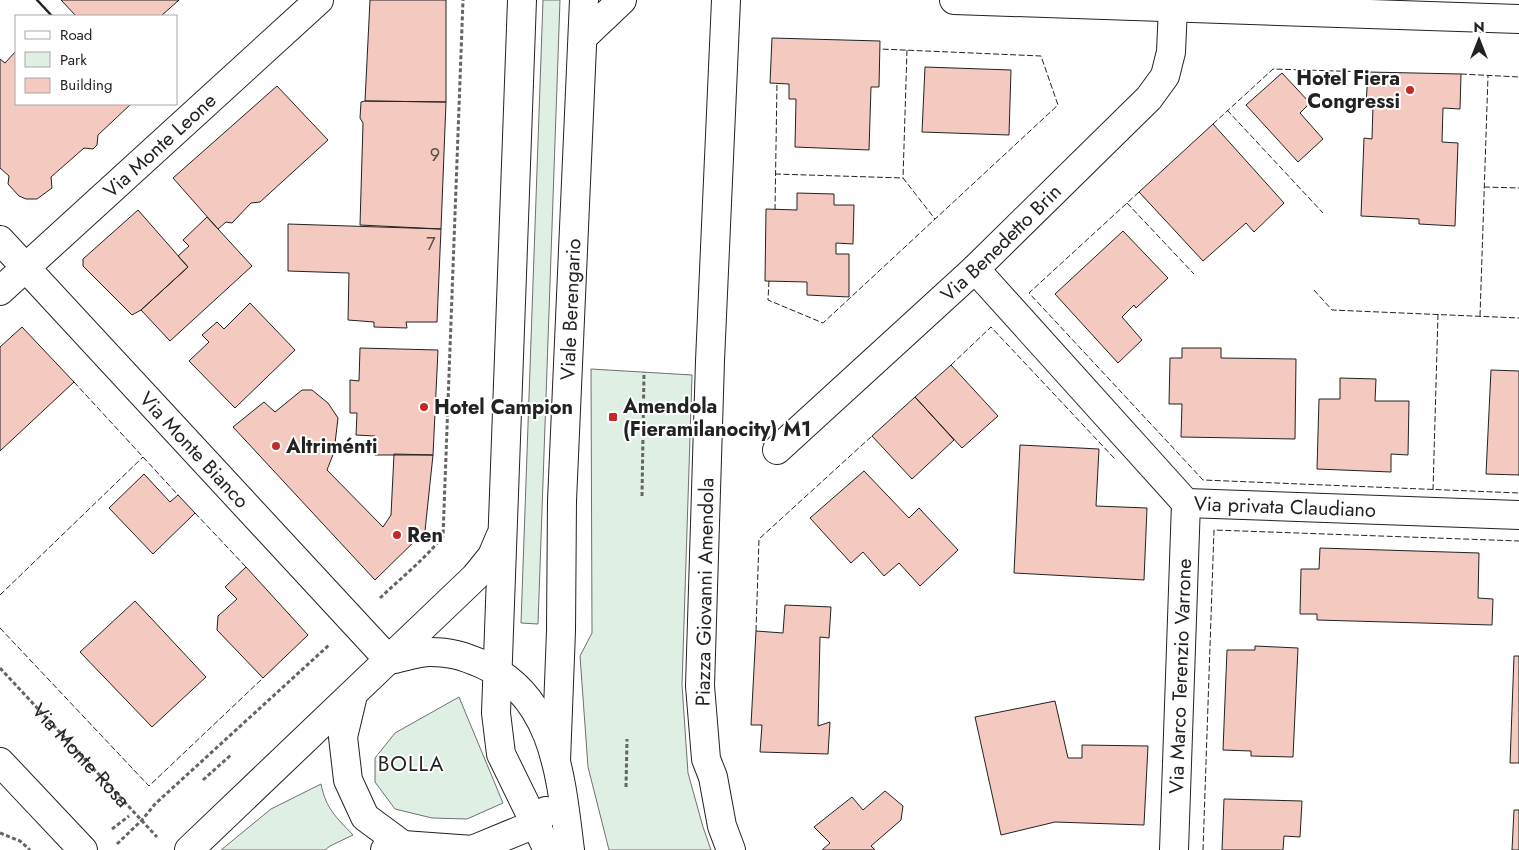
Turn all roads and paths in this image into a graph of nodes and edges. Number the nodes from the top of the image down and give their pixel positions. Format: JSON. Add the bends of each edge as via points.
{"nodes":[{"id":1,"x":319,"y":0,"type":"edge"},
{"id":2,"x":463,"y":0,"type":"edge"},
{"id":3,"x":522,"y":0,"type":"edge"},
{"id":4,"x":584,"y":0,"type":"edge"},
{"id":5,"x":622,"y":0,"type":"edge"},
{"id":6,"x":726,"y":0,"type":"edge"},
{"id":7,"x":954,"y":0,"type":"edge"},
{"id":8,"x":1173,"y":7,"type":"junction"},
{"id":9,"x":1519,"y":19,"type":"edge"},
{"id":10,"x":583,"y":37,"type":"junction"},
{"id":11,"x":0,"y":240,"type":"edge"},
{"id":12,"x":26,"y":267,"type":"junction"},
{"id":13,"x":975,"y":269,"type":"junction"},
{"id":14,"x":0,"y":291,"type":"edge"},
{"id":15,"x":644,"y":372,"type":"dead end"},
{"id":16,"x":777,"y":450,"type":"dead end"},
{"id":17,"x":642,"y":496,"type":"dead end"},
{"id":18,"x":1186,"y":503,"type":"junction"},
{"id":19,"x":503,"y":513,"type":"junction"},
{"id":20,"x":1519,"y":515,"type":"edge"},
{"id":21,"x":376,"y":602,"type":"dead end"},
{"id":22,"x":330,"y":644,"type":"dead end"},
{"id":23,"x":389,"y":660,"type":"junction"},
{"id":24,"x":0,"y":668,"type":"edge"},
{"id":25,"x":498,"y":671,"type":"junction"},
{"id":26,"x":353,"y":695,"type":"junction"},
{"id":27,"x":627,"y":739,"type":"dead end"},
{"id":28,"x":232,"y":754,"type":"dead end"},
{"id":29,"x":0,"y":762,"type":"edge"},
{"id":30,"x":556,"y":762,"type":"junction"},
{"id":31,"x":203,"y":780,"type":"dead end"},
{"id":32,"x":626,"y":787,"type":"dead end"},
{"id":33,"x":562,"y":790,"type":"junction"},
{"id":34,"x":129,"y":816,"type":"dead end"},
{"id":35,"x":142,"y":820,"type":"junction"},
{"id":36,"x":535,"y":824,"type":"junction"},
{"id":37,"x":112,"y":829,"type":"dead end"},
{"id":38,"x":0,"y":833,"type":"edge"},
{"id":39,"x":125,"y":837,"type":"dead end"},
{"id":40,"x":162,"y":842,"type":"dead end"},
{"id":41,"x":394,"y":848,"type":"edge"},
{"id":42,"x":30,"y":850,"type":"edge"},
{"id":43,"x":83,"y":850,"type":"edge"},
{"id":44,"x":189,"y":850,"type":"edge"},
{"id":45,"x":472,"y":850,"type":"edge"},
{"id":46,"x":548,"y":850,"type":"edge"},
{"id":47,"x":570,"y":850,"type":"edge"},
{"id":48,"x":731,"y":850,"type":"edge"},
{"id":49,"x":1174,"y":850,"type":"edge"}],
"edges":[{"from":1,"to":12,"type":"street","name":"Via Monte Leone"},
{"from":2,"to":21,"type":"path","via":[[443,536]]},
{"from":3,"to":19,"type":"street"},
{"from":4,"to":10,"type":"street","name":"Viale Berengario"},
{"from":5,"to":10,"type":"street"},
{"from":6,"to":48,"type":"street","name":"Piazza Giovanni Amendola","via":[[700,686],[706,760]]},
{"from":7,"to":8,"type":"street"},
{"from":8,"to":9,"type":"street"},
{"from":8,"to":13,"type":"street","name":"Via Benedetto Brin","via":[[1171,52],[1165,76],[1149,98]]},
{"from":10,"to":30,"type":"street","name":"Viale Berengario","via":[[562,492]]},
{"from":11,"to":12,"type":"street","name":"Via Monte Bianco"},
{"from":12,"to":14,"type":"street","name":"Via Monte Leone"},
{"from":12,"to":23,"type":"street","name":"Via Monte Bianco"},
{"from":13,"to":16,"type":"street","name":"Via Benedetto Brin"},
{"from":13,"to":18,"type":"street","name":"Via privata Claudiano"},
{"from":15,"to":17,"type":"path"},
{"from":18,"to":20,"type":"street","name":"Via privata Claudiano"},
{"from":18,"to":49,"type":"street","name":"Via Marco Terenzio Varrone"},
{"from":19,"to":23,"type":"street","via":[[499,539],[492,556]]},
{"from":19,"to":25,"type":"street"},
{"from":22,"to":35,"type":"path"},
{"from":23,"to":25,"type":"street","via":[[429,652],[459,654]]},
{"from":23,"to":26,"type":"street"},
{"from":24,"to":35,"type":"path","name":"Via Monte Rosa"},
{"from":25,"to":30,"type":"street","via":[[516,684],[532,703],[547,731]]},
{"from":25,"to":36,"type":"street","via":[[496,713],[501,754]]},
{"from":26,"to":41,"type":"street","via":[[343,737],[348,780],[365,817]]},
{"from":26,"to":44,"type":"street"},
{"from":27,"to":32,"type":"path"},
{"from":28,"to":31,"type":"path"},
{"from":29,"to":43,"type":"street"},
{"from":30,"to":33,"type":"street"},
{"from":33,"to":36,"type":"street"},
{"from":33,"to":47,"type":"street"},
{"from":34,"to":37,"type":"path"},
{"from":35,"to":39,"type":"path"},
{"from":35,"to":40,"type":"path","name":"Via Monte Rosa"},
{"from":36,"to":45,"type":"street"},
{"from":36,"to":46,"type":"street"},
{"from":38,"to":42,"type":"path","via":[[20,841]]},
{"from":41,"to":45,"type":"street"}]}
